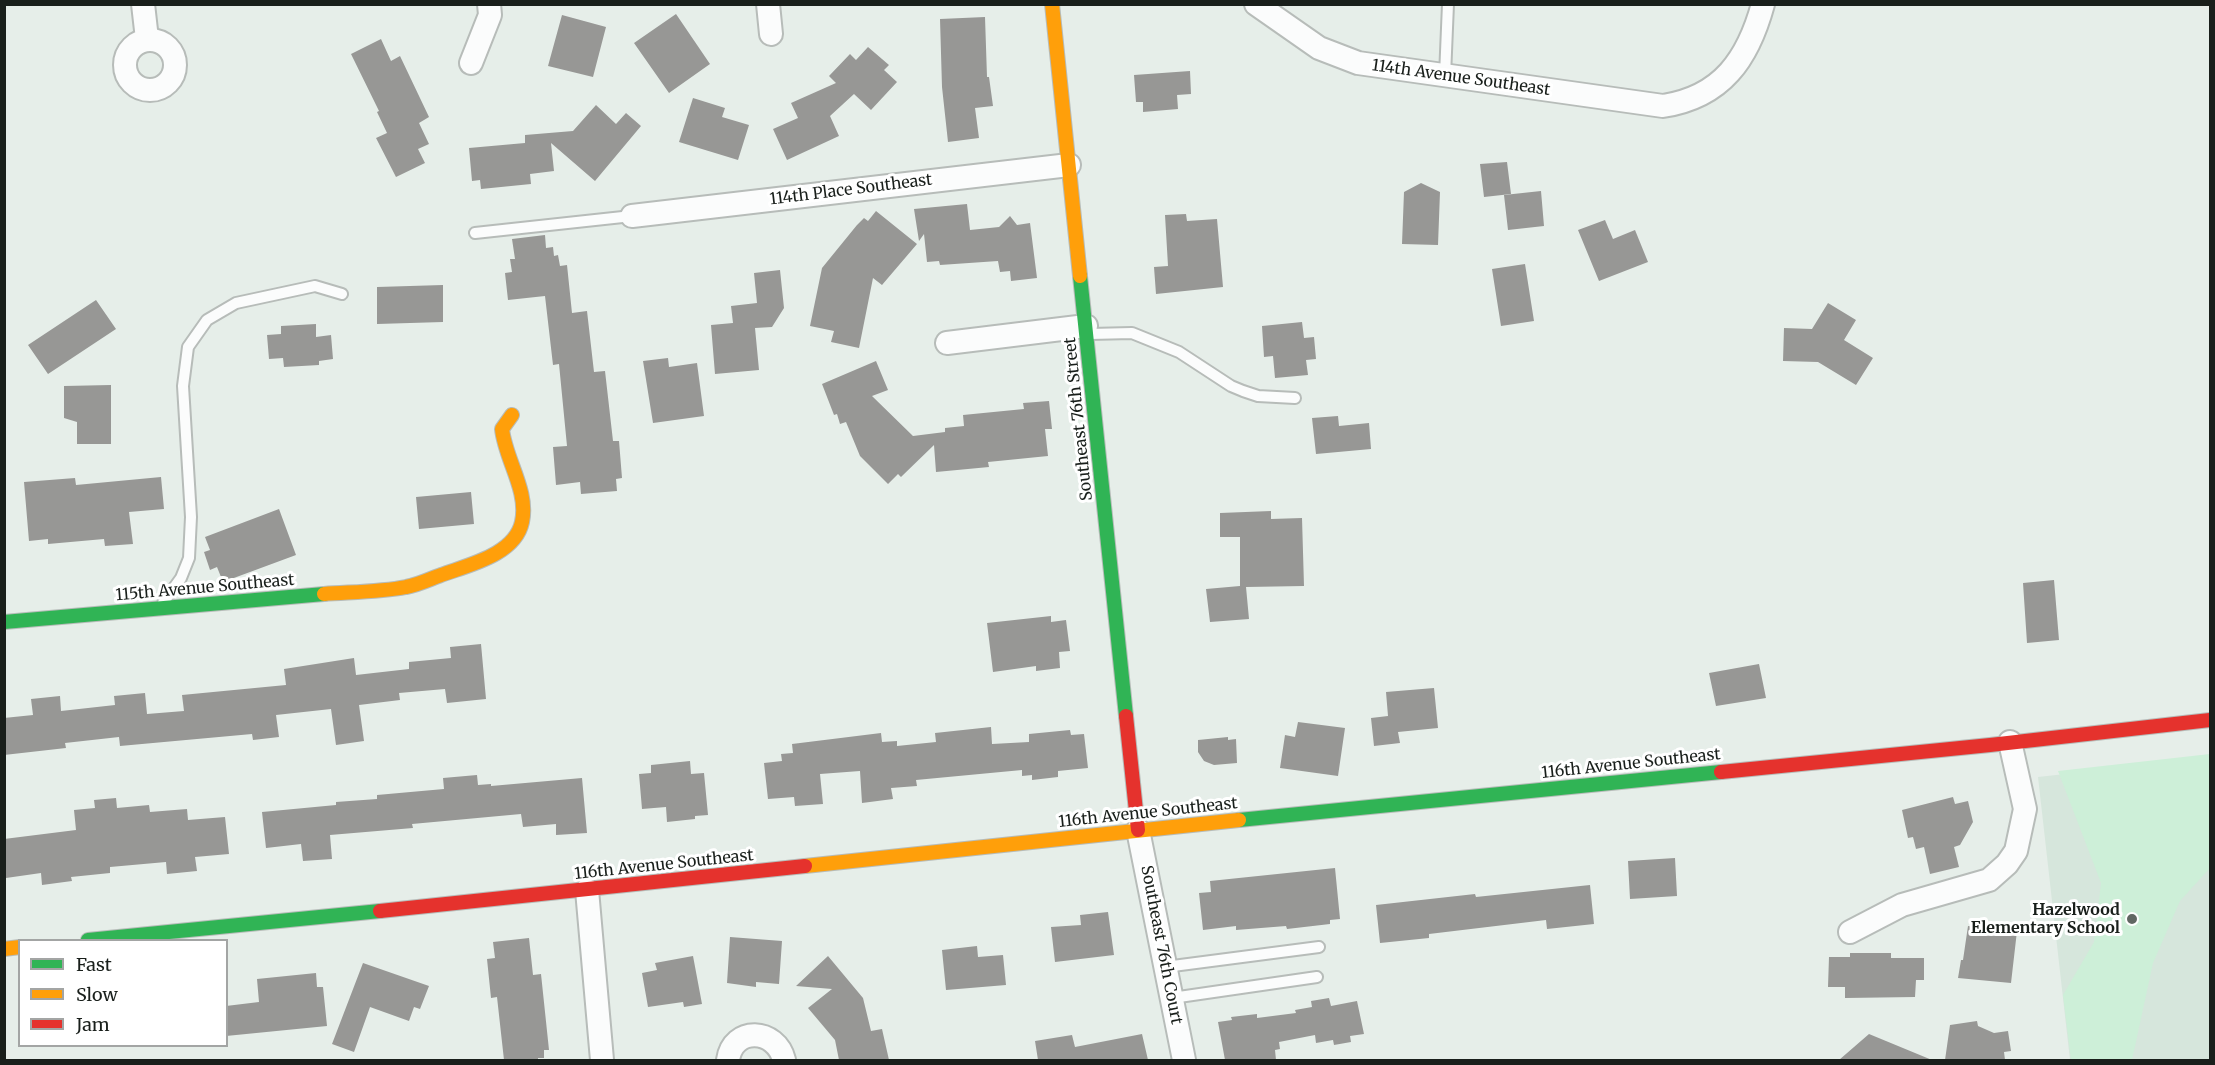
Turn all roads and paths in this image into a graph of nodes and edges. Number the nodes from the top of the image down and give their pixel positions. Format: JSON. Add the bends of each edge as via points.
{"nodes":[{"id":1,"x":143,"y":4,"type":"edge"},
{"id":2,"x":489,"y":4,"type":"edge"},
{"id":3,"x":768,"y":4,"type":"edge"},
{"id":4,"x":1052,"y":4,"type":"edge"},
{"id":5,"x":1256,"y":4,"type":"edge"},
{"id":6,"x":1448,"y":4,"type":"edge"},
{"id":7,"x":1763,"y":4,"type":"edge"},
{"id":8,"x":771,"y":34,"type":"dead end"},
{"id":9,"x":147,"y":39,"type":"dead end"},
{"id":10,"x":471,"y":63,"type":"dead end"},
{"id":11,"x":1445,"y":76,"type":"junction"},
{"id":12,"x":1069,"y":165,"type":"junction"},
{"id":13,"x":633,"y":216,"type":"joint"},
{"id":14,"x":475,"y":234,"type":"dead end"},
{"id":15,"x":342,"y":294,"type":"dead end"},
{"id":16,"x":1087,"y":330,"type":"junction"},
{"id":17,"x":946,"y":343,"type":"dead end"},
{"id":18,"x":1295,"y":398,"type":"dead end"},
{"id":19,"x":512,"y":415,"type":"dead end"},
{"id":20,"x":159,"y":609,"type":"junction"},
{"id":21,"x":4,"y":622,"type":"edge"},
{"id":22,"x":2211,"y":720,"type":"edge"},
{"id":23,"x":2010,"y":742,"type":"junction"},
{"id":24,"x":1138,"y":830,"type":"junction"},
{"id":25,"x":587,"y":890,"type":"junction"},
{"id":26,"x":1850,"y":932,"type":"dead end"},
{"id":27,"x":98,"y":939,"type":"edge"},
{"id":28,"x":1319,"y":947,"type":"dead end"},
{"id":29,"x":1165,"y":967,"type":"junction"},
{"id":30,"x":1317,"y":976,"type":"dead end"},
{"id":31,"x":1172,"y":999,"type":"junction"},
{"id":32,"x":602,"y":1060,"type":"edge"},
{"id":33,"x":728,"y":1060,"type":"edge"},
{"id":34,"x":784,"y":1060,"type":"edge"},
{"id":35,"x":1184,"y":1060,"type":"edge"}],
"edges":[{"from":1,"to":9,"type":"street"},
{"from":2,"to":10,"type":"street","via":[[490,15]]},
{"from":3,"to":8,"type":"street"},
{"from":4,"to":12,"type":"street","name":"Southeast 76th Street"},
{"from":5,"to":11,"type":"street","name":"114th Avenue Southeast","via":[[1319,48],[1359,63]]},
{"from":6,"to":11,"type":"lane"},
{"from":7,"to":11,"type":"street","name":"114th Avenue Southeast","via":[[1758,24],[1734,67],[1701,96],[1682,103],[1663,106]]},
{"from":12,"to":13,"type":"street","name":"114th Place Southeast"},
{"from":12,"to":16,"type":"street","name":"Southeast 76th Street"},
{"from":13,"to":14,"type":"lane"},
{"from":15,"to":20,"type":"lane","via":[[315,286],[236,303],[207,320],[188,347],[183,386],[191,517],[189,558],[181,578]]},
{"from":16,"to":17,"type":"street"},
{"from":16,"to":18,"type":"lane","via":[[1132,333],[1179,352],[1243,391]]},
{"from":16,"to":24,"type":"street","name":"Southeast 76th Street"},
{"from":19,"to":20,"type":"street","name":"115th Avenue Southeast","via":[[502,429],[519,487],[522,523],[506,546],[491,556],[408,587]]},
{"from":20,"to":21,"type":"street","name":"115th Avenue Southeast"},
{"from":22,"to":23,"type":"street","name":"116th Avenue Southeast"},
{"from":23,"to":24,"type":"street","name":"116th Avenue Southeast"},
{"from":23,"to":26,"type":"street","via":[[2025,808],[2016,850],[2007,864],[1989,880],[1902,905]]},
{"from":24,"to":25,"type":"street","name":"116th Avenue Southeast"},
{"from":24,"to":29,"type":"street","name":"Southeast 76th Court"},
{"from":25,"to":27,"type":"street","name":"116th Avenue Southeast"},
{"from":25,"to":32,"type":"street"},
{"from":28,"to":29,"type":"lane"},
{"from":29,"to":31,"type":"street","name":"Southeast 76th Court"},
{"from":30,"to":31,"type":"lane"},
{"from":31,"to":35,"type":"street","name":"Southeast 76th Court"},
{"from":33,"to":34,"type":"street","via":[[740,1040],[758,1035],[775,1043]]}]}
